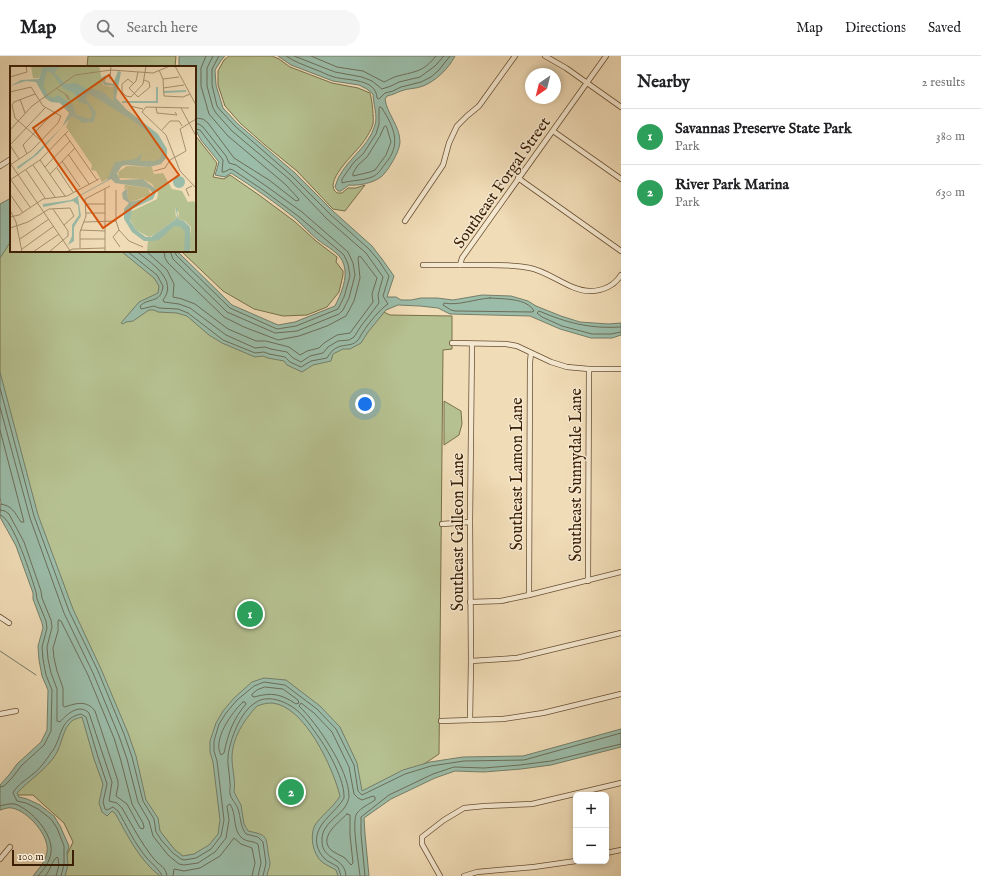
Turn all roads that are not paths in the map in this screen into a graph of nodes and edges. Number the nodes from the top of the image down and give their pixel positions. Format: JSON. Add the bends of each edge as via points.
{"nodes":[{"id":1,"x":515,"y":56,"type":"edge"},
{"id":2,"x":545,"y":56,"type":"edge"},
{"id":3,"x":606,"y":56,"type":"edge"},
{"id":4,"x":587,"y":82,"type":"junction"},
{"id":5,"x":621,"y":107,"type":"edge"},
{"id":6,"x":552,"y":131,"type":"junction"},
{"id":7,"x":10,"y":161,"type":"edge"},
{"id":8,"x":0,"y":166,"type":"edge"},
{"id":9,"x":518,"y":178,"type":"junction"},
{"id":10,"x":621,"y":179,"type":"edge"},
{"id":11,"x":405,"y":221,"type":"dead end"},
{"id":12,"x":621,"y":251,"type":"edge"},
{"id":13,"x":423,"y":265,"type":"dead end"},
{"id":14,"x":460,"y":265,"type":"junction"},
{"id":15,"x":621,"y":275,"type":"edge"},
{"id":16,"x":452,"y":343,"type":"dead end"},
{"id":17,"x":472,"y":344,"type":"junction"},
{"id":18,"x":531,"y":354,"type":"junction"},
{"id":19,"x":589,"y":369,"type":"junction"},
{"id":20,"x":621,"y":369,"type":"edge"},
{"id":21,"x":470,"y":522,"type":"junction"},
{"id":22,"x":442,"y":524,"type":"dead end"},
{"id":23,"x":621,"y":572,"type":"edge"},
{"id":24,"x":588,"y":581,"type":"junction"},
{"id":25,"x":529,"y":595,"type":"junction"},
{"id":26,"x":470,"y":602,"type":"junction"},
{"id":27,"x":0,"y":617,"type":"edge"},
{"id":28,"x":9,"y":623,"type":"dead end"},
{"id":29,"x":621,"y":633,"type":"edge"},
{"id":30,"x":471,"y":661,"type":"junction"},
{"id":31,"x":621,"y":694,"type":"edge"},
{"id":32,"x":16,"y":711,"type":"dead end"},
{"id":33,"x":0,"y":714,"type":"edge"},
{"id":34,"x":470,"y":720,"type":"junction"},
{"id":35,"x":440,"y":721,"type":"dead end"},
{"id":36,"x":621,"y":783,"type":"edge"},
{"id":37,"x":10,"y":847,"type":"dead end"},
{"id":38,"x":621,"y":850,"type":"edge"},
{"id":39,"x":609,"y":852,"type":"edge"},
{"id":40,"x":0,"y":859,"type":"edge"},
{"id":41,"x":573,"y":861,"type":"edge"},
{"id":42,"x":440,"y":876,"type":"edge"},
{"id":43,"x":464,"y":876,"type":"edge"}],
"edges":[{"from":1,"to":11,"type":"street","via":[[479,106],[457,126],[443,165]]},
{"from":2,"to":4,"type":"street"},
{"from":3,"to":4,"type":"street","name":"Southeast Forgal Street"},
{"from":4,"to":5,"type":"street"},
{"from":4,"to":6,"type":"street","name":"Southeast Forgal Street"},
{"from":6,"to":9,"type":"street","name":"Southeast Forgal Street"},
{"from":6,"to":10,"type":"street"},
{"from":7,"to":8,"type":"street"},
{"from":9,"to":12,"type":"street"},
{"from":9,"to":14,"type":"street","name":"Southeast Forgal Street","via":[[462,258]]},
{"from":13,"to":14,"type":"street"},
{"from":14,"to":15,"type":"street","via":[[531,268],[577,289],[588,291],[610,286]]},
{"from":16,"to":17,"type":"street"},
{"from":17,"to":18,"type":"street","via":[[506,344],[517,346]]},
{"from":17,"to":21,"type":"street","name":"Southeast Galleon Lane"},
{"from":18,"to":19,"type":"street","via":[[567,367]]},
{"from":18,"to":25,"type":"street","name":"Southeast Lamon Lane"},
{"from":19,"to":20,"type":"street"},
{"from":19,"to":24,"type":"street","name":"Southeast Sunnydale Lane"},
{"from":21,"to":22,"type":"street"},
{"from":21,"to":26,"type":"street","name":"Southeast Galleon Lane"},
{"from":23,"to":24,"type":"street"},
{"from":24,"to":25,"type":"street"},
{"from":25,"to":26,"type":"street","via":[[502,601]]},
{"from":26,"to":30,"type":"street","name":"Southeast Galleon Lane"},
{"from":27,"to":28,"type":"street"},
{"from":29,"to":30,"type":"street","via":[[517,658]]},
{"from":30,"to":34,"type":"street","name":"Southeast Galleon Lane"},
{"from":31,"to":34,"type":"street","via":[[543,713],[503,719]]},
{"from":32,"to":33,"type":"street"},
{"from":34,"to":35,"type":"street"},
{"from":36,"to":42,"type":"street","via":[[532,804],[464,808],[422,837],[422,844]]},
{"from":37,"to":40,"type":"street"},
{"from":38,"to":39,"type":"street"},
{"from":41,"to":43,"type":"street","via":[[477,872]]}]}
